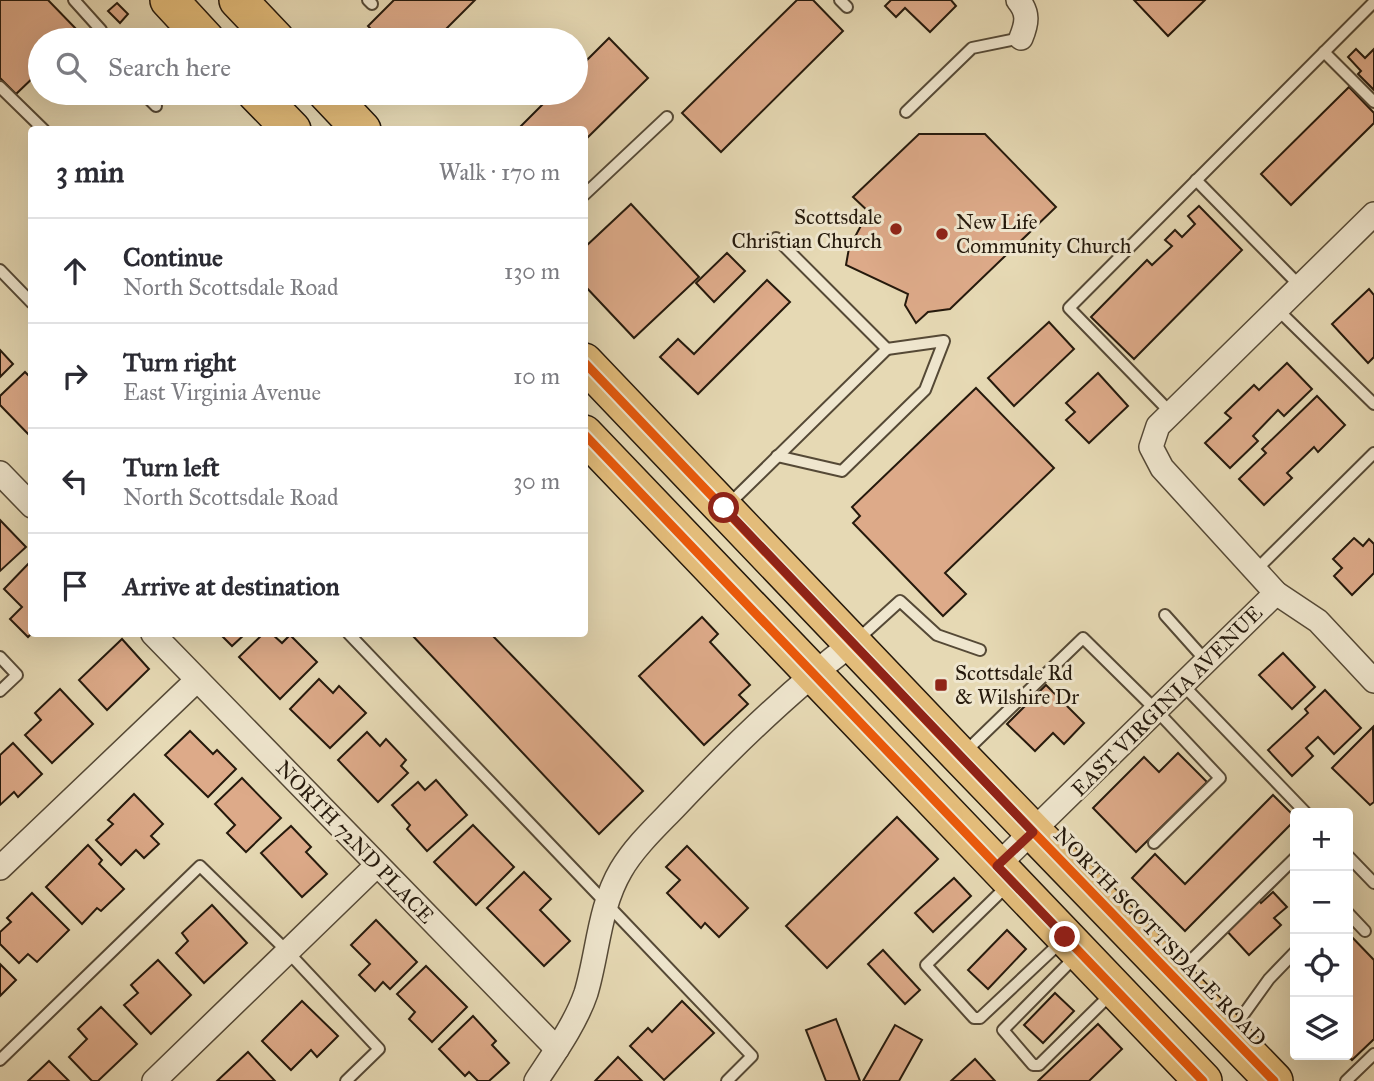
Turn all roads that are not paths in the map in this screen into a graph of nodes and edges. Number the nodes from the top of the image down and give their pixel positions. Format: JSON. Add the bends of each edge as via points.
{"nodes":[{"id":1,"x":74,"y":0,"type":"edge"},
{"id":2,"x":169,"y":0,"type":"edge"},
{"id":3,"x":238,"y":0,"type":"edge"},
{"id":4,"x":1017,"y":0,"type":"edge"},
{"id":5,"x":1374,"y":2,"type":"edge"},
{"id":6,"x":99,"y":28,"type":"edge"},
{"id":7,"x":195,"y":28,"type":"edge"},
{"id":8,"x":265,"y":28,"type":"edge"},
{"id":9,"x":1021,"y":38,"type":"joint"},
{"id":10,"x":1324,"y":52,"type":"junction"},
{"id":11,"x":0,"y":87,"type":"edge"},
{"id":12,"x":1374,"y":102,"type":"edge"},
{"id":13,"x":268,"y":105,"type":"edge"},
{"id":14,"x":338,"y":105,"type":"edge"},
{"id":15,"x":906,"y":112,"type":"dead end"},
{"id":16,"x":667,"y":117,"type":"dead end"},
{"id":17,"x":40,"y":126,"type":"edge"},
{"id":18,"x":288,"y":126,"type":"edge"},
{"id":19,"x":358,"y":126,"type":"edge"},
{"id":20,"x":1196,"y":180,"type":"junction"},
{"id":21,"x":588,"y":191,"type":"edge"},
{"id":22,"x":1374,"y":214,"type":"edge"},
{"id":23,"x":776,"y":238,"type":"dead end"},
{"id":24,"x":0,"y":270,"type":"edge"},
{"id":25,"x":1300,"y":286,"type":"junction"},
{"id":26,"x":28,"y":299,"type":"edge"},
{"id":27,"x":1278,"y":309,"type":"junction"},
{"id":28,"x":887,"y":349,"type":"junction"},
{"id":29,"x":588,"y":366,"type":"edge"},
{"id":30,"x":1374,"y":404,"type":"edge"},
{"id":31,"x":1171,"y":413,"type":"junction"},
{"id":32,"x":588,"y":438,"type":"edge"},
{"id":33,"x":1374,"y":453,"type":"edge"},
{"id":34,"x":777,"y":456,"type":"junction"},
{"id":35,"x":0,"y":473,"type":"edge"},
{"id":36,"x":28,"y":502,"type":"edge"},
{"id":37,"x":724,"y":508,"type":"junction"},
{"id":38,"x":1255,"y":570,"type":"junction"},
{"id":39,"x":1276,"y":593,"type":"junction"},
{"id":40,"x":1165,"y":615,"type":"dead end"},
{"id":41,"x":156,"y":637,"type":"edge"},
{"id":42,"x":352,"y":637,"type":"edge"},
{"id":43,"x":853,"y":643,"type":"junction"},
{"id":44,"x":980,"y":650,"type":"dead end"},
{"id":45,"x":0,"y":657,"type":"edge"},
{"id":46,"x":1207,"y":662,"type":"junction"},
{"id":47,"x":1369,"y":665,"type":"edge"},
{"id":48,"x":814,"y":672,"type":"junction"},
{"id":49,"x":197,"y":680,"type":"junction"},
{"id":50,"x":1183,"y":685,"type":"junction"},
{"id":51,"x":0,"y":691,"type":"edge"},
{"id":52,"x":1157,"y":711,"type":"junction"},
{"id":53,"x":960,"y":756,"type":"junction"},
{"id":54,"x":1302,"y":808,"type":"edge"},
{"id":55,"x":1033,"y":832,"type":"junction"},
{"id":56,"x":1154,"y":844,"type":"dead end"},
{"id":57,"x":1353,"y":861,"type":"edge"},
{"id":58,"x":1290,"y":863,"type":"edge"},
{"id":59,"x":377,"y":864,"type":"junction"},
{"id":60,"x":0,"y":868,"type":"edge"},
{"id":61,"x":1004,"y":874,"type":"junction"},
{"id":62,"x":1374,"y":883,"type":"edge"},
{"id":63,"x":607,"y":903,"type":"junction"},
{"id":64,"x":1353,"y":918,"type":"edge"},
{"id":65,"x":1365,"y":931,"type":"dead end"},
{"id":66,"x":1073,"y":945,"type":"junction"},
{"id":67,"x":287,"y":951,"type":"junction"},
{"id":68,"x":1290,"y":957,"type":"edge"},
{"id":69,"x":1174,"y":977,"type":"junction"},
{"id":70,"x":1115,"y":989,"type":"junction"},
{"id":71,"x":1229,"y":1034,"type":"junction"},
{"id":72,"x":557,"y":1049,"type":"junction"},
{"id":73,"x":1374,"y":1054,"type":"edge"},
{"id":74,"x":0,"y":1060,"type":"edge"},
{"id":75,"x":154,"y":1081,"type":"edge"},
{"id":76,"x":346,"y":1081,"type":"edge"},
{"id":77,"x":536,"y":1081,"type":"edge"},
{"id":78,"x":727,"y":1081,"type":"edge"},
{"id":79,"x":1203,"y":1081,"type":"edge"},
{"id":80,"x":1275,"y":1081,"type":"edge"},
{"id":81,"x":1346,"y":1081,"type":"edge"}],
"edges":[{"from":1,"to":6,"type":"lane"},
{"from":2,"to":7,"type":"main road"},
{"from":3,"to":8,"type":"main road"},
{"from":4,"to":9,"type":"street","via":[[1027,17]]},
{"from":5,"to":10,"type":"lane"},
{"from":9,"to":15,"type":"lane","via":[[972,48]]},
{"from":10,"to":12,"type":"lane"},
{"from":10,"to":20,"type":"lane"},
{"from":11,"to":17,"type":"lane"},
{"from":13,"to":18,"type":"main road"},
{"from":14,"to":19,"type":"main road"},
{"from":16,"to":21,"type":"lane"},
{"from":20,"to":25,"type":"lane"},
{"from":20,"to":31,"type":"lane","via":[[1069,308]]},
{"from":22,"to":25,"type":"street"},
{"from":23,"to":28,"type":"lane"},
{"from":24,"to":26,"type":"lane"},
{"from":25,"to":27,"type":"street"},
{"from":27,"to":30,"type":"lane"},
{"from":27,"to":31,"type":"street"},
{"from":28,"to":34,"type":"lane"},
{"from":28,"to":34,"type":"lane","via":[[944,341],[925,390],[842,471]]},
{"from":29,"to":37,"type":"main road","name":"NORTH SCOTTSDALE ROAD"},
{"from":31,"to":38,"type":"street","via":[[1158,426],[1151,447],[1161,468]]},
{"from":32,"to":48,"type":"main road"},
{"from":33,"to":38,"type":"lane"},
{"from":34,"to":37,"type":"lane"},
{"from":35,"to":36,"type":"street"},
{"from":37,"to":43,"type":"main road","name":"NORTH SCOTTSDALE ROAD"},
{"from":38,"to":39,"type":"street"},
{"from":39,"to":46,"type":"street","name":"EAST VIRGINIA AVENUE"},
{"from":39,"to":47,"type":"street","via":[[1318,621]]},
{"from":40,"to":46,"type":"lane"},
{"from":41,"to":49,"type":"street","name":"NORTH 72ND PLACE"},
{"from":42,"to":63,"type":"lane"},
{"from":43,"to":44,"type":"lane","via":[[900,601],[937,635]]},
{"from":43,"to":48,"type":"street"},
{"from":43,"to":53,"type":"main road","name":"NORTH SCOTTSDALE ROAD"},
{"from":45,"to":51,"type":"lane","via":[[17,675]]},
{"from":46,"to":50,"type":"street","name":"EAST VIRGINIA AVENUE"},
{"from":48,"to":61,"type":"main road"},
{"from":48,"to":63,"type":"street","via":[[653,831],[621,870]]},
{"from":49,"to":59,"type":"street","name":"NORTH 72ND PLACE"},
{"from":49,"to":60,"type":"street"},
{"from":50,"to":52,"type":"street","name":"EAST VIRGINIA AVENUE"},
{"from":50,"to":54,"type":"lane"},
{"from":52,"to":53,"type":"lane","via":[[1083,638]]},
{"from":52,"to":55,"type":"street","name":"EAST VIRGINIA AVENUE"},
{"from":52,"to":56,"type":"lane","via":[[1220,778]]},
{"from":53,"to":55,"type":"main road","name":"NORTH SCOTTSDALE ROAD"},
{"from":55,"to":61,"type":"street","name":"EAST VIRGINIA AVENUE"},
{"from":55,"to":69,"type":"main road","name":"NORTH SCOTTSDALE ROAD"},
{"from":57,"to":62,"type":"lane"},
{"from":58,"to":69,"type":"lane"},
{"from":59,"to":67,"type":"street"},
{"from":59,"to":72,"type":"street","name":"NORTH 72ND PLACE"},
{"from":61,"to":66,"type":"main road"},
{"from":61,"to":66,"type":"lane","via":[[926,965],[976,1019],[1028,974]]},
{"from":63,"to":72,"type":"street","via":[[585,995]]},
{"from":63,"to":78,"type":"lane","via":[[752,1056]]},
{"from":64,"to":65,"type":"lane"},
{"from":66,"to":70,"type":"main road"},
{"from":66,"to":70,"type":"lane","via":[[1003,1030],[1033,1065],[1039,1065]]},
{"from":67,"to":74,"type":"lane","via":[[200,866]]},
{"from":67,"to":75,"type":"street"},
{"from":67,"to":76,"type":"lane","via":[[379,1049]]},
{"from":68,"to":71,"type":"lane"},
{"from":69,"to":71,"type":"main road","name":"NORTH SCOTTSDALE ROAD"},
{"from":70,"to":79,"type":"main road"},
{"from":71,"to":80,"type":"main road","name":"NORTH SCOTTSDALE ROAD"},
{"from":72,"to":77,"type":"street"},
{"from":73,"to":81,"type":"lane"}]}
